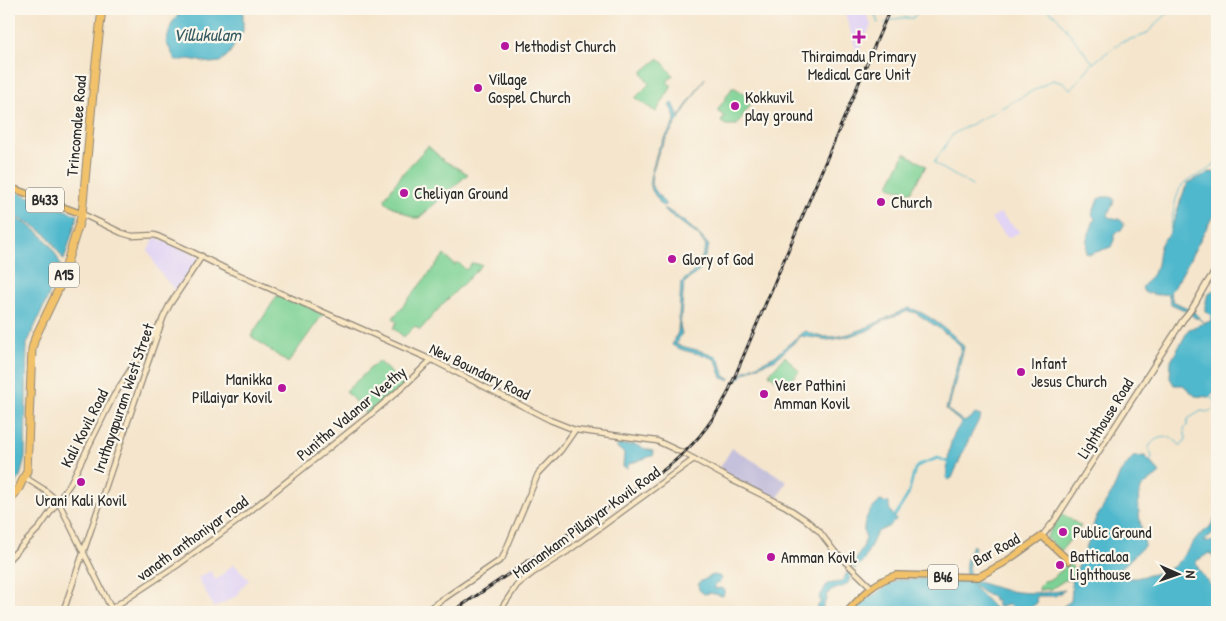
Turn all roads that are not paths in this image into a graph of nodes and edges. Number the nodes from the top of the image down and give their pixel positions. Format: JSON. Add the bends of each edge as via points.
{"nodes":[{"id":1,"x":102,"y":9,"type":"edge"},
{"id":2,"x":9,"y":186,"type":"edge"},
{"id":3,"x":82,"y":214,"type":"junction"},
{"id":4,"x":202,"y":256,"type":"junction"},
{"id":5,"x":1217,"y":270,"type":"edge"},
{"id":6,"x":164,"y":318,"type":"junction"},
{"id":7,"x":432,"y":360,"type":"junction"},
{"id":8,"x":575,"y":430,"type":"junction"},
{"id":9,"x":694,"y":459,"type":"junction"},
{"id":10,"x":24,"y":477,"type":"junction"},
{"id":11,"x":286,"y":483,"type":"joint"},
{"id":12,"x":59,"y":500,"type":"junction"},
{"id":13,"x":9,"y":502,"type":"edge"},
{"id":14,"x":1042,"y":536,"type":"junction"},
{"id":15,"x":83,"y":554,"type":"junction"},
{"id":16,"x":9,"y":559,"type":"edge"},
{"id":17,"x":1069,"y":562,"type":"dead end"},
{"id":18,"x":871,"y":587,"type":"junction"},
{"id":19,"x":112,"y":611,"type":"edge"},
{"id":20,"x":63,"y":612,"type":"edge"},
{"id":21,"x":424,"y":612,"type":"edge"},
{"id":22,"x":499,"y":612,"type":"edge"},
{"id":23,"x":847,"y":612,"type":"edge"}],
"edges":[{"from":1,"to":3,"type":"highway","name":"Trincomalee Road","number":"A15"},
{"from":2,"to":3,"type":"main road","number":"B433"},
{"from":3,"to":4,"type":"street","name":"New Boundary Road","via":[[132,236],[155,235]]},
{"from":3,"to":10,"type":"highway","name":"Trincomalee Road","number":"A15","via":[[59,288],[32,349],[29,460]]},
{"from":4,"to":6,"type":"street","name":"Iruthayapuram West Street"},
{"from":4,"to":7,"type":"street","name":"New Boundary Road"},
{"from":5,"to":14,"type":"street","name":"Lighthouse Road"},
{"from":6,"to":12,"type":"street","name":"Kali Kovil Road","via":[[113,397]]},
{"from":6,"to":15,"type":"street","name":"Iruthayapuram West Street"},
{"from":7,"to":8,"type":"street","name":"New Boundary Road"},
{"from":7,"to":11,"type":"street","name":"Punitha Valanar Veethy"},
{"from":8,"to":9,"type":"street","name":"New Boundary Road","via":[[657,441]]},
{"from":8,"to":21,"type":"street","via":[[538,474],[502,558]]},
{"from":9,"to":18,"type":"street","name":"New Boundary Road","via":[[806,520]]},
{"from":9,"to":22,"type":"street","name":"Mamankam Pillaiyar Kovil Road","via":[[582,542],[534,572],[517,586]]},
{"from":10,"to":12,"type":"street"},
{"from":10,"to":13,"type":"highway","name":"Trincomalee Road","number":"A15"},
{"from":11,"to":19,"type":"street","name":"vanath anthoniyar road"},
{"from":12,"to":15,"type":"street"},
{"from":12,"to":16,"type":"street","name":"Kali Kovil Road","via":[[40,527]]},
{"from":14,"to":17,"type":"main road","name":"Bar Road"},
{"from":14,"to":18,"type":"main road","name":"Bar Road","number":"B46","via":[[978,577],[896,574]]},
{"from":15,"to":19,"type":"street"},
{"from":15,"to":20,"type":"street","name":"Iruthayapuram West Street"},
{"from":18,"to":23,"type":"main road","name":"Bar Road","number":"B46"}]}
